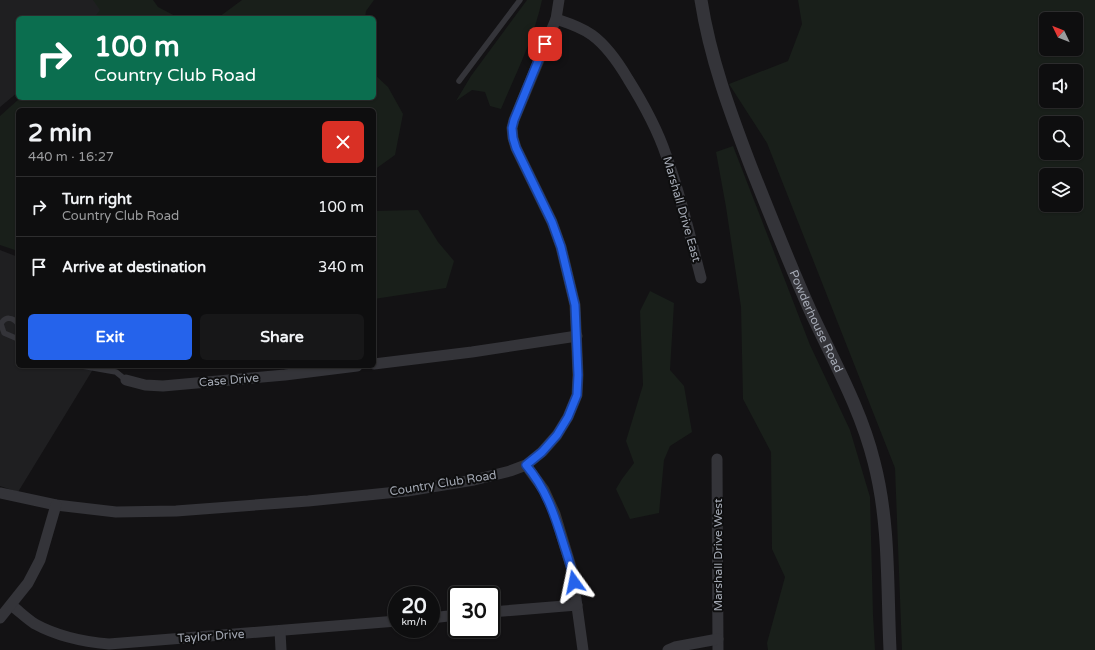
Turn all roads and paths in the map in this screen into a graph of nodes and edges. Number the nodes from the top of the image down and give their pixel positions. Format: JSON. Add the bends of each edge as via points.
{"nodes":[{"id":1,"x":520,"y":0,"type":"edge"},
{"id":2,"x":559,"y":0,"type":"edge"},
{"id":3,"x":700,"y":0,"type":"edge"},
{"id":4,"x":556,"y":19,"type":"junction"},
{"id":5,"x":459,"y":81,"type":"dead end"},
{"id":6,"x":701,"y":278,"type":"dead end"},
{"id":7,"x":16,"y":322,"type":"edge"},
{"id":8,"x":577,"y":336,"type":"junction"},
{"id":9,"x":16,"y":338,"type":"edge"},
{"id":10,"x":376,"y":364,"type":"edge"},
{"id":11,"x":93,"y":368,"type":"edge"},
{"id":12,"x":341,"y":368,"type":"edge"},
{"id":13,"x":126,"y":380,"type":"joint"},
{"id":14,"x":717,"y":459,"type":"dead end"},
{"id":15,"x":526,"y":465,"type":"junction"},
{"id":16,"x":2,"y":491,"type":"edge"},
{"id":17,"x":56,"y":505,"type":"junction"},
{"id":18,"x":11,"y":605,"type":"junction"},
{"id":19,"x":577,"y":605,"type":"junction"},
{"id":20,"x":500,"y":611,"type":"edge"},
{"id":21,"x":0,"y":618,"type":"edge"},
{"id":22,"x":388,"y":621,"type":"edge"},
{"id":23,"x":280,"y":631,"type":"junction"},
{"id":24,"x":718,"y":639,"type":"junction"},
{"id":25,"x":281,"y":650,"type":"edge"},
{"id":26,"x":583,"y":650,"type":"edge"},
{"id":27,"x":668,"y":650,"type":"edge"},
{"id":28,"x":718,"y":650,"type":"edge"},
{"id":29,"x":890,"y":650,"type":"edge"}],
"edges":[{"from":1,"to":5,"type":"lane"},
{"from":2,"to":4,"type":"street","name":"Country Club Road"},
{"from":3,"to":29,"type":"street","name":"Powderhouse Road","via":[[713,59],[731,115],[797,282],[855,407],[874,461],[885,528]]},
{"from":4,"to":6,"type":"street","name":"Marshall Drive East","via":[[580,27],[605,46],[644,104],[671,168]]},
{"from":4,"to":8,"type":"street","name":"Country Club Road","via":[[517,109],[512,128],[516,148],[552,222],[561,247],[575,305]]},
{"from":7,"to":9,"type":"lane","via":[[6,318],[0,324],[4,333]]},
{"from":8,"to":10,"type":"street"},
{"from":8,"to":15,"type":"street","name":"Country Club Road","via":[[577,395],[568,417],[552,441]]},
{"from":11,"to":13,"type":"lane","via":[[116,372]]},
{"from":12,"to":13,"type":"street","name":"Case Drive","via":[[163,386]]},
{"from":14,"to":24,"type":"street","name":"Marshall Drive West"},
{"from":15,"to":17,"type":"street","name":"Country Club Road","via":[[474,480],[407,491],[308,501],[176,511],[116,512]]},
{"from":15,"to":19,"type":"street","via":[[544,490],[555,514],[572,570]]},
{"from":16,"to":17,"type":"street","name":"Country Club Road"},
{"from":17,"to":18,"type":"street","via":[[40,560],[28,583]]},
{"from":18,"to":21,"type":"street"},
{"from":18,"to":23,"type":"street","name":"Taylor Drive","via":[[34,623],[91,643],[109,644]]},
{"from":19,"to":20,"type":"street"},
{"from":19,"to":26,"type":"street"},
{"from":22,"to":23,"type":"street","name":"Taylor Drive"},
{"from":23,"to":25,"type":"street"},
{"from":24,"to":27,"type":"street"},
{"from":24,"to":28,"type":"street","name":"Marshall Drive West"}]}
